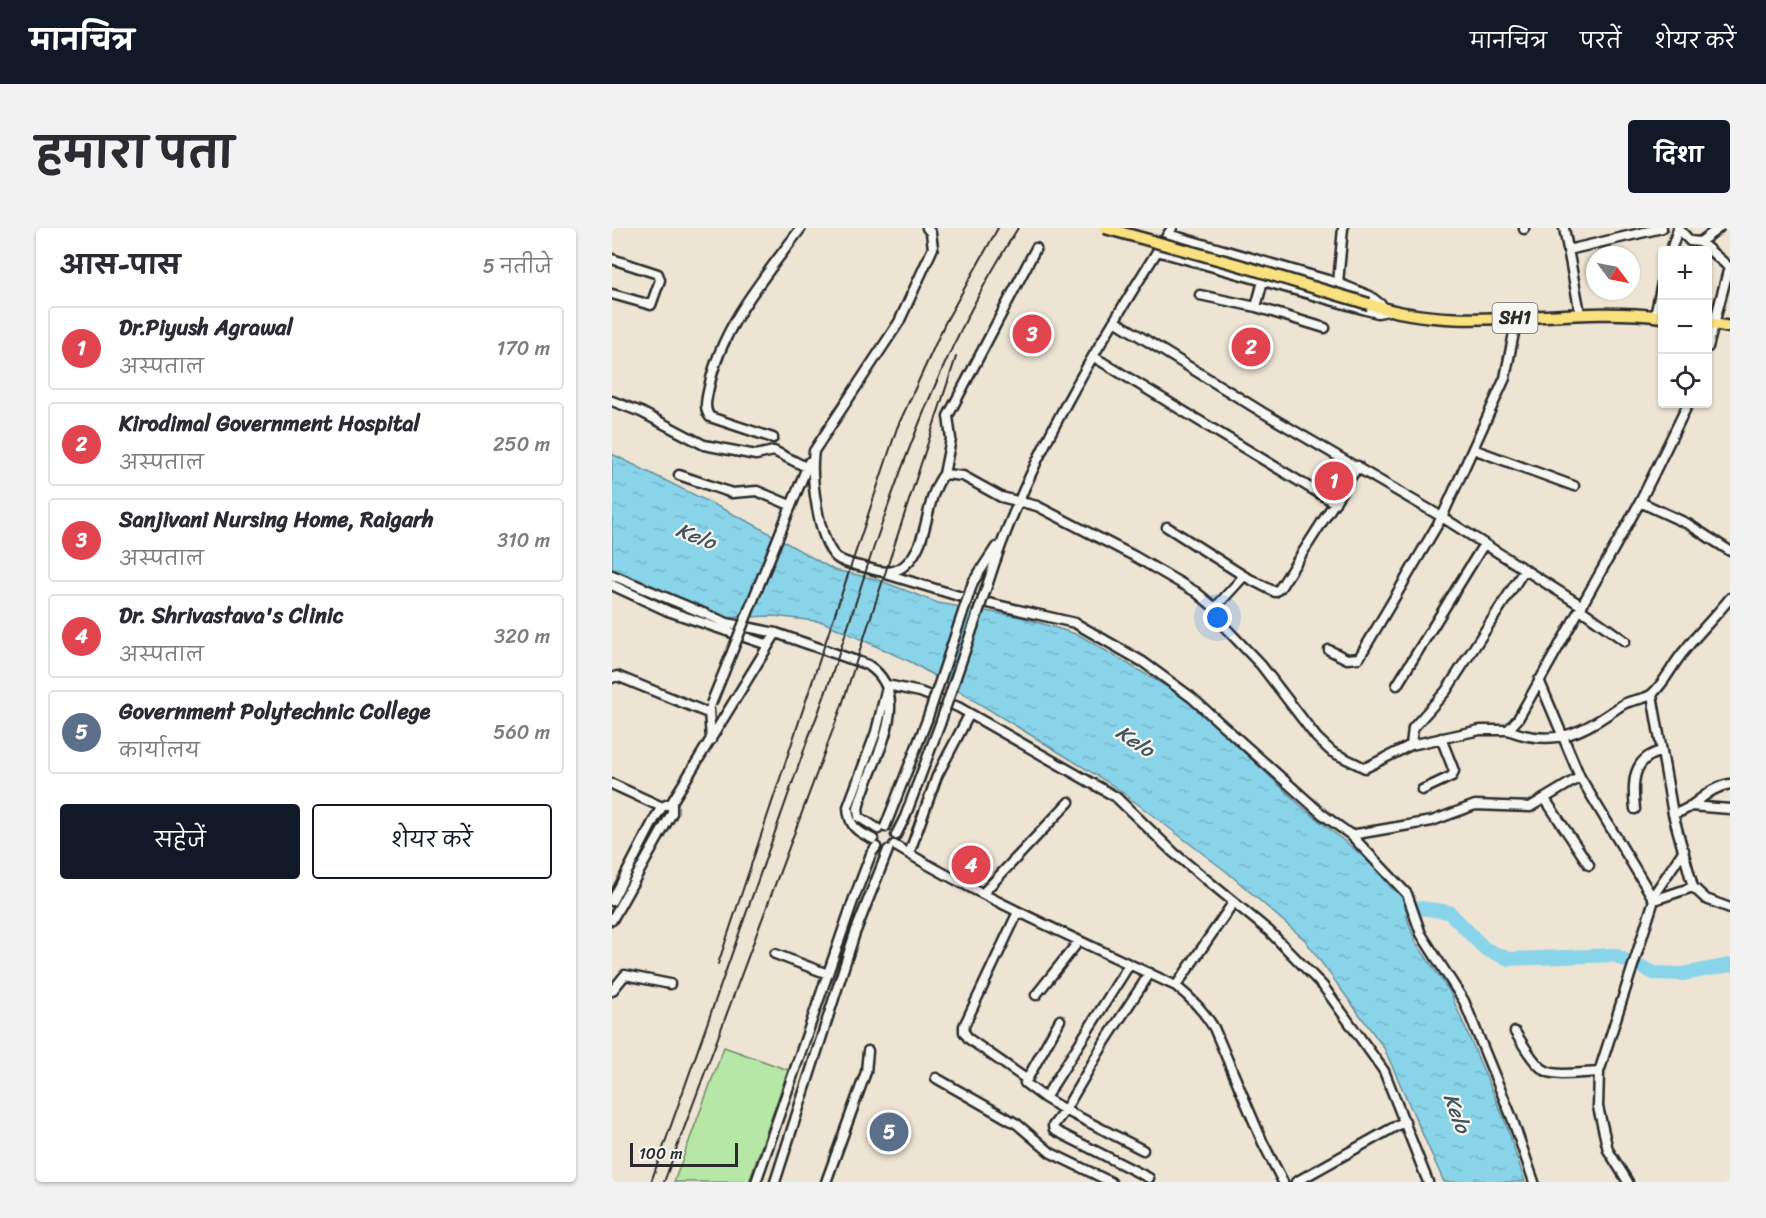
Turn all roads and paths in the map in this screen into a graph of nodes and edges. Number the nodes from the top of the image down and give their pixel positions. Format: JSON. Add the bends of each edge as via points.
{"nodes":[{"id":1,"x":801,"y":228,"type":"edge"},
{"id":2,"x":941,"y":228,"type":"edge"},
{"id":3,"x":1105,"y":228,"type":"edge"},
{"id":4,"x":1343,"y":228,"type":"edge"},
{"id":5,"x":1564,"y":228,"type":"edge"},
{"id":6,"x":1662,"y":228,"type":"edge"},
{"id":7,"x":1678,"y":228,"type":"edge"},
{"id":8,"x":1719,"y":228,"type":"edge"},
{"id":9,"x":929,"y":231,"type":"edge"},
{"id":10,"x":1170,"y":231,"type":"edge"},
{"id":11,"x":1700,"y":242,"type":"junction"},
{"id":12,"x":1672,"y":246,"type":"edge"},
{"id":13,"x":1036,"y":248,"type":"dead end"},
{"id":14,"x":1568,"y":250,"type":"junction"},
{"id":15,"x":1157,"y":251,"type":"junction"},
{"id":16,"x":612,"y":259,"type":"edge"},
{"id":17,"x":1729,"y":268,"type":"edge"},
{"id":18,"x":1263,"y":281,"type":"junction"},
{"id":19,"x":1338,"y":283,"type":"junction"},
{"id":20,"x":612,"y":294,"type":"edge"},
{"id":21,"x":1200,"y":295,"type":"dead end"},
{"id":22,"x":1256,"y":307,"type":"junction"},
{"id":23,"x":1388,"y":310,"type":"junction"},
{"id":24,"x":1580,"y":313,"type":"junction"},
{"id":25,"x":1658,"y":316,"type":"edge"},
{"id":26,"x":1516,"y":318,"type":"junction"},
{"id":27,"x":1115,"y":321,"type":"junction"},
{"id":28,"x":1712,"y":321,"type":"edge"},
{"id":29,"x":1712,"y":324,"type":"edge"},
{"id":30,"x":1730,"y":327,"type":"edge"},
{"id":31,"x":1325,"y":328,"type":"dead end"},
{"id":32,"x":1094,"y":357,"type":"junction"},
{"id":33,"x":612,"y":401,"type":"edge"},
{"id":34,"x":1686,"y":408,"type":"edge"},
{"id":35,"x":773,"y":438,"type":"dead end"},
{"id":36,"x":1473,"y":448,"type":"junction"},
{"id":37,"x":814,"y":451,"type":"junction"},
{"id":38,"x":1358,"y":466,"type":"junction"},
{"id":39,"x":806,"y":467,"type":"junction"},
{"id":40,"x":944,"y":474,"type":"junction"},
{"id":41,"x":679,"y":475,"type":"dead end"},
{"id":42,"x":1574,"y":486,"type":"dead end"},
{"id":43,"x":1016,"y":502,"type":"junction"},
{"id":44,"x":1640,"y":502,"type":"junction"},
{"id":45,"x":1335,"y":503,"type":"junction"},
{"id":46,"x":790,"y":505,"type":"junction"},
{"id":47,"x":1442,"y":517,"type":"junction"},
{"id":48,"x":1167,"y":527,"type":"dead end"},
{"id":49,"x":1002,"y":538,"type":"junction"},
{"id":50,"x":1484,"y":544,"type":"junction"},
{"id":51,"x":1730,"y":551,"type":"edge"},
{"id":52,"x":1525,"y":569,"type":"junction"},
{"id":53,"x":883,"y":573,"type":"junction"},
{"id":54,"x":612,"y":575,"type":"edge"},
{"id":55,"x":1244,"y":576,"type":"junction"},
{"id":56,"x":612,"y":585,"type":"edge"},
{"id":57,"x":1730,"y":598,"type":"edge"},
{"id":58,"x":1581,"y":608,"type":"junction"},
{"id":59,"x":1215,"y":609,"type":"junction"},
{"id":60,"x":776,"y":633,"type":"junction"},
{"id":61,"x":1625,"y":641,"type":"dead end"},
{"id":62,"x":768,"y":645,"type":"junction"},
{"id":63,"x":1329,"y":650,"type":"dead end"},
{"id":64,"x":612,"y":678,"type":"edge"},
{"id":65,"x":1539,"y":681,"type":"junction"},
{"id":66,"x":887,"y":685,"type":"junction"},
{"id":67,"x":1397,"y":685,"type":"dead end"},
{"id":68,"x":1652,"y":695,"type":"junction"},
{"id":69,"x":710,"y":708,"type":"junction"},
{"id":70,"x":969,"y":715,"type":"junction"},
{"id":71,"x":1508,"y":730,"type":"junction"},
{"id":72,"x":1562,"y":736,"type":"junction"},
{"id":73,"x":1441,"y":738,"type":"junction"},
{"id":74,"x":711,"y":740,"type":"junction"},
{"id":75,"x":1411,"y":745,"type":"junction"},
{"id":76,"x":1662,"y":751,"type":"junction"},
{"id":77,"x":1580,"y":777,"type":"junction"},
{"id":78,"x":612,"y":784,"type":"edge"},
{"id":79,"x":1730,"y":784,"type":"edge"},
{"id":80,"x":1422,"y":790,"type":"dead end"},
{"id":81,"x":1545,"y":799,"type":"junction"},
{"id":82,"x":672,"y":802,"type":"junction"},
{"id":83,"x":1069,"y":802,"type":"dead end"},
{"id":84,"x":1690,"y":806,"type":"junction"},
{"id":85,"x":662,"y":807,"type":"junction"},
{"id":86,"x":1635,"y":809,"type":"dead end"},
{"id":87,"x":1730,"y":809,"type":"edge"},
{"id":88,"x":1673,"y":814,"type":"junction"},
{"id":89,"x":881,"y":828,"type":"junction"},
{"id":90,"x":896,"y":835,"type":"junction"},
{"id":91,"x":1351,"y":835,"type":"junction"},
{"id":92,"x":875,"y":843,"type":"junction"},
{"id":93,"x":891,"y":847,"type":"junction"},
{"id":94,"x":1683,"y":850,"type":"junction"},
{"id":95,"x":909,"y":854,"type":"junction"},
{"id":96,"x":1589,"y":865,"type":"dead end"},
{"id":97,"x":1693,"y":887,"type":"junction"},
{"id":98,"x":982,"y":893,"type":"junction"},
{"id":99,"x":1654,"y":898,"type":"junction"},
{"id":100,"x":612,"y":901,"type":"edge"},
{"id":101,"x":1233,"y":903,"type":"junction"},
{"id":102,"x":1730,"y":908,"type":"edge"},
{"id":103,"x":1018,"y":912,"type":"junction"},
{"id":104,"x":612,"y":920,"type":"edge"},
{"id":105,"x":1079,"y":941,"type":"junction"},
{"id":106,"x":775,"y":954,"type":"dead end"},
{"id":107,"x":1129,"y":965,"type":"junction"},
{"id":108,"x":828,"y":974,"type":"junction"},
{"id":109,"x":1150,"y":974,"type":"junction"},
{"id":110,"x":670,"y":984,"type":"dead end"},
{"id":111,"x":1176,"y":986,"type":"junction"},
{"id":112,"x":612,"y":991,"type":"edge"},
{"id":113,"x":1036,"y":995,"type":"dead end"},
{"id":114,"x":1060,"y":1020,"type":"dead end"},
{"id":115,"x":1515,"y":1032,"type":"dead end"},
{"id":116,"x":868,"y":1051,"type":"dead end"},
{"id":117,"x":1599,"y":1072,"type":"junction"},
{"id":118,"x":936,"y":1078,"type":"dead end"},
{"id":119,"x":1026,"y":1079,"type":"junction"},
{"id":120,"x":1046,"y":1098,"type":"junction"},
{"id":121,"x":1065,"y":1110,"type":"junction"},
{"id":122,"x":1405,"y":1121,"type":"junction"},
{"id":123,"x":1143,"y":1150,"type":"dead end"},
{"id":124,"x":1149,"y":1178,"type":"dead end"},
{"id":125,"x":756,"y":1182,"type":"edge"},
{"id":126,"x":775,"y":1182,"type":"edge"},
{"id":127,"x":826,"y":1182,"type":"edge"},
{"id":128,"x":1111,"y":1182,"type":"edge"},
{"id":129,"x":1283,"y":1182,"type":"edge"},
{"id":130,"x":1296,"y":1182,"type":"edge"},
{"id":131,"x":1428,"y":1182,"type":"edge"},
{"id":132,"x":1534,"y":1182,"type":"edge"},
{"id":133,"x":1628,"y":1182,"type":"edge"}],
"edges":[{"from":1,"to":35,"type":"street","via":[[732,324],[720,349],[706,407],[710,417]]},
{"from":2,"to":9,"type":"street"},
{"from":3,"to":23,"type":"main road","number":"SH1","bridge":true},
{"from":4,"to":19,"type":"street"},
{"from":5,"to":14,"type":"street"},
{"from":6,"to":14,"type":"street"},
{"from":7,"to":11,"type":"street","via":[[1690,241]]},
{"from":7,"to":12,"type":"street"},
{"from":8,"to":11,"type":"street"},
{"from":9,"to":37,"type":"street","via":[[933,248],[899,322]]},
{"from":10,"to":15,"type":"street"},
{"from":10,"to":19,"type":"street"},
{"from":11,"to":17,"type":"street"},
{"from":13,"to":40,"type":"street","via":[[948,416],[951,439]]},
{"from":14,"to":24,"type":"street"},
{"from":15,"to":18,"type":"street"},
{"from":15,"to":27,"type":"street"},
{"from":16,"to":20,"type":"street","via":[[658,274],[660,280],[651,305]]},
{"from":17,"to":28,"type":"street"},
{"from":18,"to":22,"type":"street"},
{"from":18,"to":23,"type":"street","via":[[1378,313]]},
{"from":19,"to":23,"type":"street","via":[[1370,296]]},
{"from":21,"to":22,"type":"street"},
{"from":22,"to":31,"type":"street"},
{"from":23,"to":26,"type":"main road","number":"SH1","via":[[1436,318]]},
{"from":24,"to":25,"type":"main road","number":"SH1"},
{"from":24,"to":26,"type":"main road","number":"SH1"},
{"from":26,"to":36,"type":"street","via":[[1505,378]]},
{"from":27,"to":32,"type":"street"},
{"from":27,"to":38,"type":"street"},
{"from":29,"to":30,"type":"main road"},
{"from":32,"to":43,"type":"street"},
{"from":32,"to":45,"type":"street"},
{"from":33,"to":39,"type":"street","via":[[704,445],[756,455],[774,451]]},
{"from":34,"to":44,"type":"street"},
{"from":36,"to":42,"type":"street"},
{"from":36,"to":47,"type":"street"},
{"from":37,"to":39,"type":"street"},
{"from":37,"to":53,"type":"street","via":[[812,465],[827,546],[838,559]]},
{"from":38,"to":45,"type":"street"},
{"from":38,"to":47,"type":"street"},
{"from":39,"to":46,"type":"street"},
{"from":40,"to":43,"type":"street","via":[[963,476]]},
{"from":40,"to":53,"type":"street","via":[[934,487],[919,550],[898,570]]},
{"from":41,"to":46,"type":"street","via":[[732,493],[757,491]]},
{"from":43,"to":49,"type":"street"},
{"from":43,"to":59,"type":"street","via":[[1037,506],[1134,556],[1196,592]]},
{"from":44,"to":51,"type":"street","via":[[1688,524]]},
{"from":44,"to":58,"type":"street"},
{"from":45,"to":55,"type":"street","via":[[1278,591]]},
{"from":46,"to":69,"type":"street","bridge":true},
{"from":47,"to":50,"type":"street"},
{"from":47,"to":63,"type":"street","via":[[1359,657],[1347,659]]},
{"from":48,"to":55,"type":"street"},
{"from":49,"to":89,"type":"street","bridge":true,"via":[[973,582],[927,720]]},
{"from":49,"to":90,"type":"street","bridge":true,"via":[[940,724]]},
{"from":50,"to":52,"type":"street"},
{"from":50,"to":67,"type":"street"},
{"from":52,"to":58,"type":"street"},
{"from":52,"to":75,"type":"street","via":[[1446,690],[1413,728]]},
{"from":53,"to":91,"type":"street","via":[[962,597],[1075,623],[1143,662],[1191,697],[1322,814]]},
{"from":54,"to":60,"type":"street","via":[[728,623]]},
{"from":55,"to":59,"type":"street"},
{"from":56,"to":62,"type":"street","via":[[668,611]]},
{"from":57,"to":68,"type":"street"},
{"from":58,"to":61,"type":"street"},
{"from":58,"to":65,"type":"street"},
{"from":59,"to":75,"type":"street","via":[[1224,628],[1261,665],[1332,752],[1365,768]]},
{"from":60,"to":62,"type":"street"},
{"from":60,"to":66,"type":"street","via":[[868,665],[881,674]]},
{"from":62,"to":74,"type":"street"},
{"from":64,"to":69,"type":"street","via":[[617,676]]},
{"from":65,"to":71,"type":"street"},
{"from":65,"to":72,"type":"street"},
{"from":66,"to":70,"type":"street","via":[[920,692]]},
{"from":66,"to":89,"type":"street","via":[[889,722],[858,809],[860,817]]},
{"from":66,"to":92,"type":"street","via":[[876,732],[848,807],[853,828]]},
{"from":68,"to":72,"type":"street","via":[[1623,705],[1596,724]]},
{"from":68,"to":76,"type":"street"},
{"from":69,"to":74,"type":"street"},
{"from":70,"to":95,"type":"street","via":[[937,776]]},
{"from":70,"to":101,"type":"street","via":[[1116,796]]},
{"from":71,"to":72,"type":"street","via":[[1519,735]]},
{"from":71,"to":73,"type":"street","via":[[1480,730]]},
{"from":72,"to":77,"type":"street"},
{"from":73,"to":75,"type":"street"},
{"from":73,"to":80,"type":"street","via":[[1454,771],[1452,776]]},
{"from":74,"to":82,"type":"street"},
{"from":76,"to":86,"type":"street","via":[[1647,756],[1635,772]]},
{"from":76,"to":88,"type":"street"},
{"from":77,"to":81,"type":"street"},
{"from":77,"to":99,"type":"street"},
{"from":78,"to":85,"type":"street"},
{"from":79,"to":84,"type":"street","via":[[1716,786]]},
{"from":81,"to":91,"type":"street","via":[[1521,808],[1475,805],[1432,821]]},
{"from":81,"to":96,"type":"street"},
{"from":82,"to":85,"type":"street"},
{"from":82,"to":104,"type":"street","via":[[672,813]]},
{"from":83,"to":98,"type":"street"},
{"from":84,"to":87,"type":"street"},
{"from":84,"to":88,"type":"street"},
{"from":85,"to":100,"type":"street"},
{"from":88,"to":94,"type":"street"},
{"from":89,"to":90,"type":"street"},
{"from":89,"to":92,"type":"street"},
{"from":90,"to":93,"type":"street"},
{"from":91,"to":132,"type":"street","via":[[1407,894],[1421,934],[1464,1001]]},
{"from":92,"to":93,"type":"street"},
{"from":92,"to":108,"type":"street"},
{"from":93,"to":95,"type":"street"},
{"from":93,"to":126,"type":"street","via":[[855,933]]},
{"from":94,"to":97,"type":"street"},
{"from":94,"to":99,"type":"street"},
{"from":95,"to":98,"type":"street"},
{"from":97,"to":99,"type":"street"},
{"from":97,"to":102,"type":"street","via":[[1706,899]]},
{"from":98,"to":103,"type":"street"},
{"from":99,"to":117,"type":"street"},
{"from":101,"to":111,"type":"street"},
{"from":101,"to":122,"type":"street","via":[[1269,931],[1323,986],[1384,1071]]},
{"from":103,"to":105,"type":"street"},
{"from":103,"to":119,"type":"street","via":[[964,1032]]},
{"from":105,"to":107,"type":"street"},
{"from":105,"to":113,"type":"street"},
{"from":106,"to":108,"type":"street"},
{"from":107,"to":109,"type":"street"},
{"from":107,"to":120,"type":"street"},
{"from":108,"to":125,"type":"street"},
{"from":109,"to":111,"type":"street"},
{"from":109,"to":121,"type":"street"},
{"from":110,"to":112,"type":"street","via":[[625,975]]},
{"from":111,"to":129,"type":"street","via":[[1214,1028]]},
{"from":114,"to":119,"type":"street"},
{"from":115,"to":117,"type":"street","via":[[1542,1071]]},
{"from":116,"to":127,"type":"street","via":[[866,1072]]},
{"from":117,"to":133,"type":"street","via":[[1598,1107],[1608,1150]]},
{"from":118,"to":128,"type":"street","via":[[1017,1124],[1052,1153]]},
{"from":119,"to":120,"type":"street","via":[[1027,1086]]},
{"from":120,"to":121,"type":"street"},
{"from":121,"to":123,"type":"street"},
{"from":121,"to":124,"type":"street","via":[[1054,1130]]},
{"from":122,"to":130,"type":"street"},
{"from":122,"to":131,"type":"street"}]}
